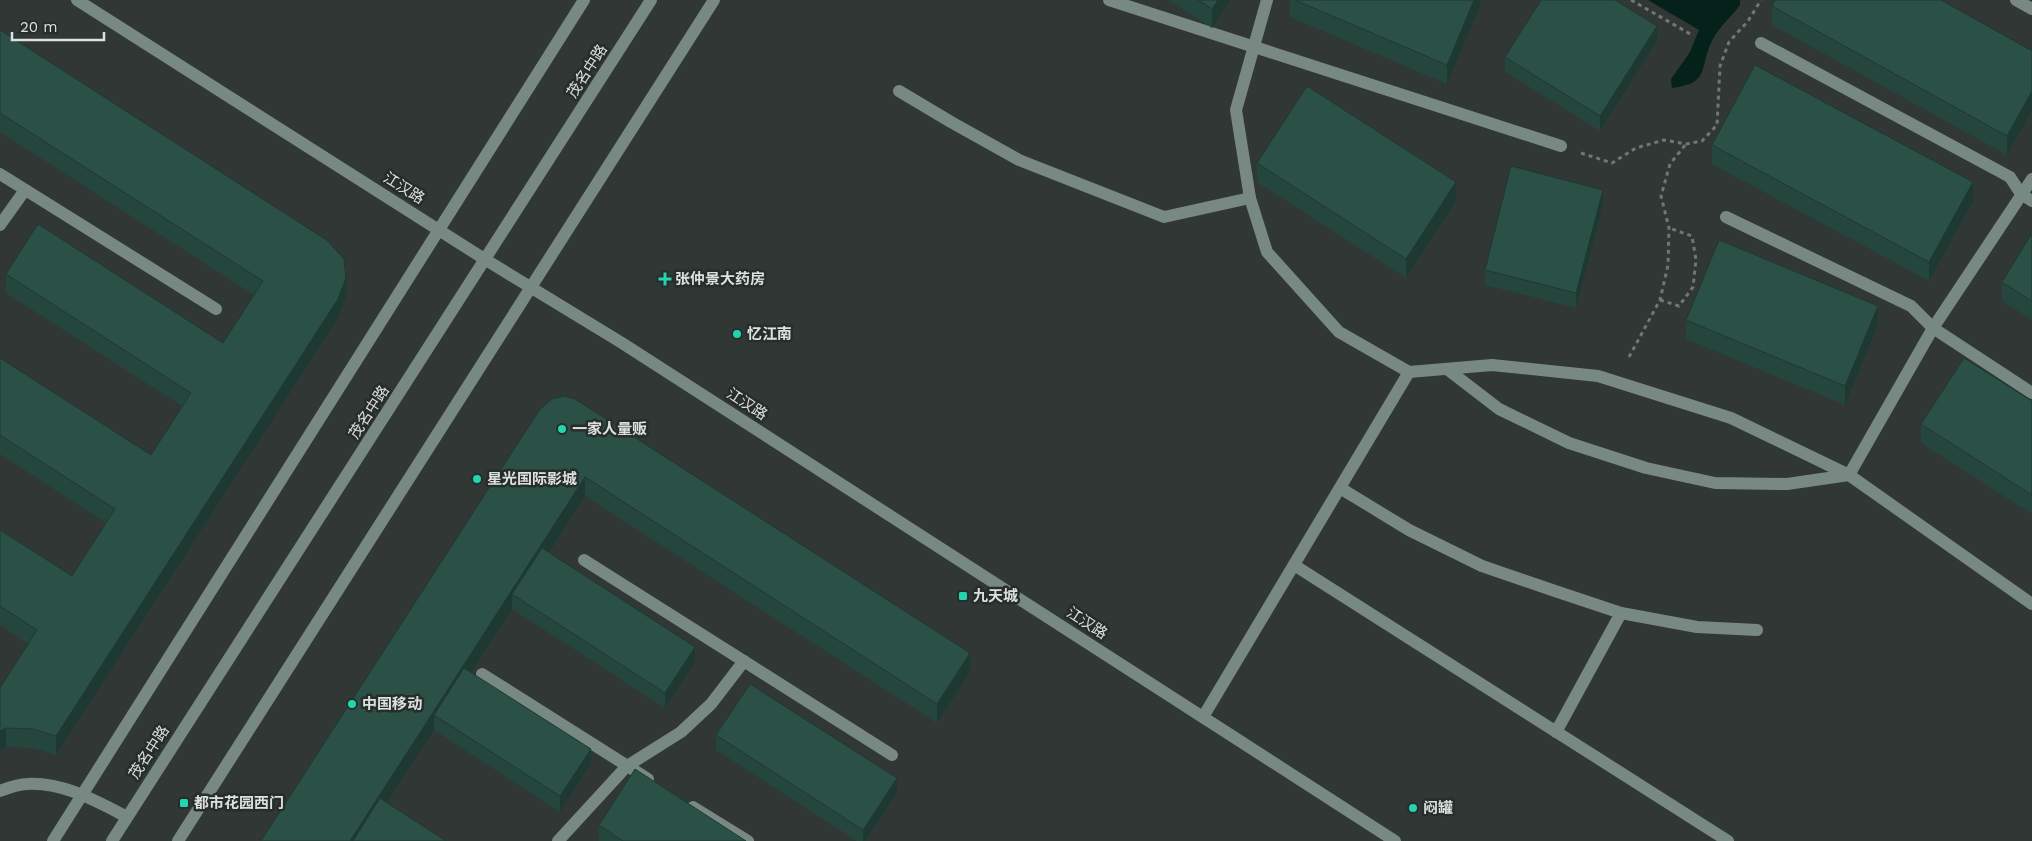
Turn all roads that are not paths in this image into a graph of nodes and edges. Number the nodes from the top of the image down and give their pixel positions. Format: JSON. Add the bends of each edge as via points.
{"nodes":[{"id":1,"x":77,"y":0,"type":"edge"},
{"id":2,"x":584,"y":0,"type":"edge"},
{"id":3,"x":652,"y":0,"type":"edge"},
{"id":4,"x":714,"y":0,"type":"edge"},
{"id":5,"x":1109,"y":0,"type":"edge"},
{"id":6,"x":1267,"y":0,"type":"edge"},
{"id":7,"x":2016,"y":0,"type":"edge"},
{"id":8,"x":2032,"y":10,"type":"edge"},
{"id":9,"x":1761,"y":44,"type":"dead end"},
{"id":10,"x":1253,"y":47,"type":"junction"},
{"id":11,"x":899,"y":91,"type":"dead end"},
{"id":12,"x":1561,"y":146,"type":"road end"},
{"id":13,"x":0,"y":174,"type":"edge"},
{"id":14,"x":2032,"y":179,"type":"edge"},
{"id":15,"x":25,"y":190,"type":"junction"},
{"id":16,"x":2026,"y":197,"type":"edge"},
{"id":17,"x":1250,"y":198,"type":"junction"},
{"id":18,"x":1726,"y":217,"type":"dead end"},
{"id":19,"x":0,"y":225,"type":"edge"},
{"id":20,"x":439,"y":230,"type":"junction"},
{"id":21,"x":486,"y":260,"type":"junction"},
{"id":22,"x":530,"y":286,"type":"junction"},
{"id":23,"x":216,"y":309,"type":"dead end"},
{"id":24,"x":1933,"y":328,"type":"junction"},
{"id":25,"x":1447,"y":369,"type":"junction"},
{"id":26,"x":1409,"y":372,"type":"junction"},
{"id":27,"x":2032,"y":392,"type":"edge"},
{"id":28,"x":1849,"y":475,"type":"junction"},
{"id":29,"x":1340,"y":488,"type":"junction"},
{"id":30,"x":584,"y":560,"type":"dead end"},
{"id":31,"x":1294,"y":565,"type":"junction"},
{"id":32,"x":2032,"y":604,"type":"edge"},
{"id":33,"x":1621,"y":613,"type":"junction"},
{"id":34,"x":1757,"y":630,"type":"dead end"},
{"id":35,"x":744,"y":661,"type":"junction"},
{"id":36,"x":482,"y":674,"type":"dead end"},
{"id":37,"x":1203,"y":717,"type":"junction"},
{"id":38,"x":1556,"y":732,"type":"junction"},
{"id":39,"x":892,"y":755,"type":"dead end"},
{"id":40,"x":627,"y":766,"type":"junction"},
{"id":41,"x":659,"y":786,"type":"edge"},
{"id":42,"x":0,"y":791,"type":"edge"},
{"id":43,"x":83,"y":795,"type":"junction"},
{"id":44,"x":683,"y":801,"type":"edge"},
{"id":45,"x":127,"y":816,"type":"junction"},
{"id":46,"x":53,"y":841,"type":"edge"},
{"id":47,"x":112,"y":841,"type":"edge"},
{"id":48,"x":178,"y":841,"type":"edge"},
{"id":49,"x":558,"y":841,"type":"edge"},
{"id":50,"x":748,"y":841,"type":"edge"},
{"id":51,"x":1395,"y":841,"type":"edge"},
{"id":52,"x":1728,"y":841,"type":"edge"}],
"edges":[{"from":1,"to":20,"type":"street","name":"江汉路"},
{"from":2,"to":20,"type":"street"},
{"from":3,"to":21,"type":"street","name":"茂名中路"},
{"from":4,"to":22,"type":"street"},
{"from":5,"to":10,"type":"street"},
{"from":6,"to":10,"type":"street"},
{"from":7,"to":8,"type":"street"},
{"from":9,"to":16,"type":"street","via":[[2010,176]]},
{"from":10,"to":12,"type":"street"},
{"from":10,"to":17,"type":"street","via":[[1236,110]]},
{"from":11,"to":17,"type":"street","via":[[1020,160],[1164,217]]},
{"from":13,"to":15,"type":"street"},
{"from":14,"to":16,"type":"street"},
{"from":15,"to":19,"type":"street"},
{"from":15,"to":23,"type":"street"},
{"from":16,"to":24,"type":"street"},
{"from":17,"to":26,"type":"street","via":[[1267,252],[1339,332]]},
{"from":18,"to":24,"type":"street","via":[[1911,306]]},
{"from":20,"to":21,"type":"street","name":"江汉路"},
{"from":20,"to":43,"type":"street"},
{"from":21,"to":22,"type":"street","name":"江汉路"},
{"from":21,"to":45,"type":"street","name":"茂名中路"},
{"from":22,"to":37,"type":"street","name":"江汉路"},
{"from":22,"to":48,"type":"street"},
{"from":24,"to":27,"type":"street"},
{"from":24,"to":28,"type":"street"},
{"from":25,"to":26,"type":"street"},
{"from":25,"to":28,"type":"street","via":[[1492,365],[1598,376],[1732,418]]},
{"from":25,"to":28,"type":"street","via":[[1500,409],[1551,435],[1646,468],[1715,483],[1786,484]]},
{"from":26,"to":29,"type":"street"},
{"from":28,"to":32,"type":"street"},
{"from":29,"to":31,"type":"street"},
{"from":29,"to":33,"type":"street","via":[[1409,530],[1482,566]]},
{"from":30,"to":35,"type":"street"},
{"from":31,"to":37,"type":"street"},
{"from":31,"to":38,"type":"street"},
{"from":33,"to":34,"type":"street","via":[[1697,626]]},
{"from":33,"to":38,"type":"street"},
{"from":35,"to":39,"type":"street"},
{"from":35,"to":40,"type":"street","via":[[711,704],[681,732]]},
{"from":36,"to":40,"type":"street"},
{"from":37,"to":51,"type":"street","name":"江汉路"},
{"from":38,"to":52,"type":"street"},
{"from":40,"to":41,"type":"street"},
{"from":40,"to":49,"type":"street"},
{"from":42,"to":43,"type":"street","via":[[26,784],[52,786]]},
{"from":43,"to":45,"type":"street"},
{"from":43,"to":46,"type":"street"},
{"from":44,"to":50,"type":"street"},
{"from":45,"to":47,"type":"street","name":"茂名中路"}]}
